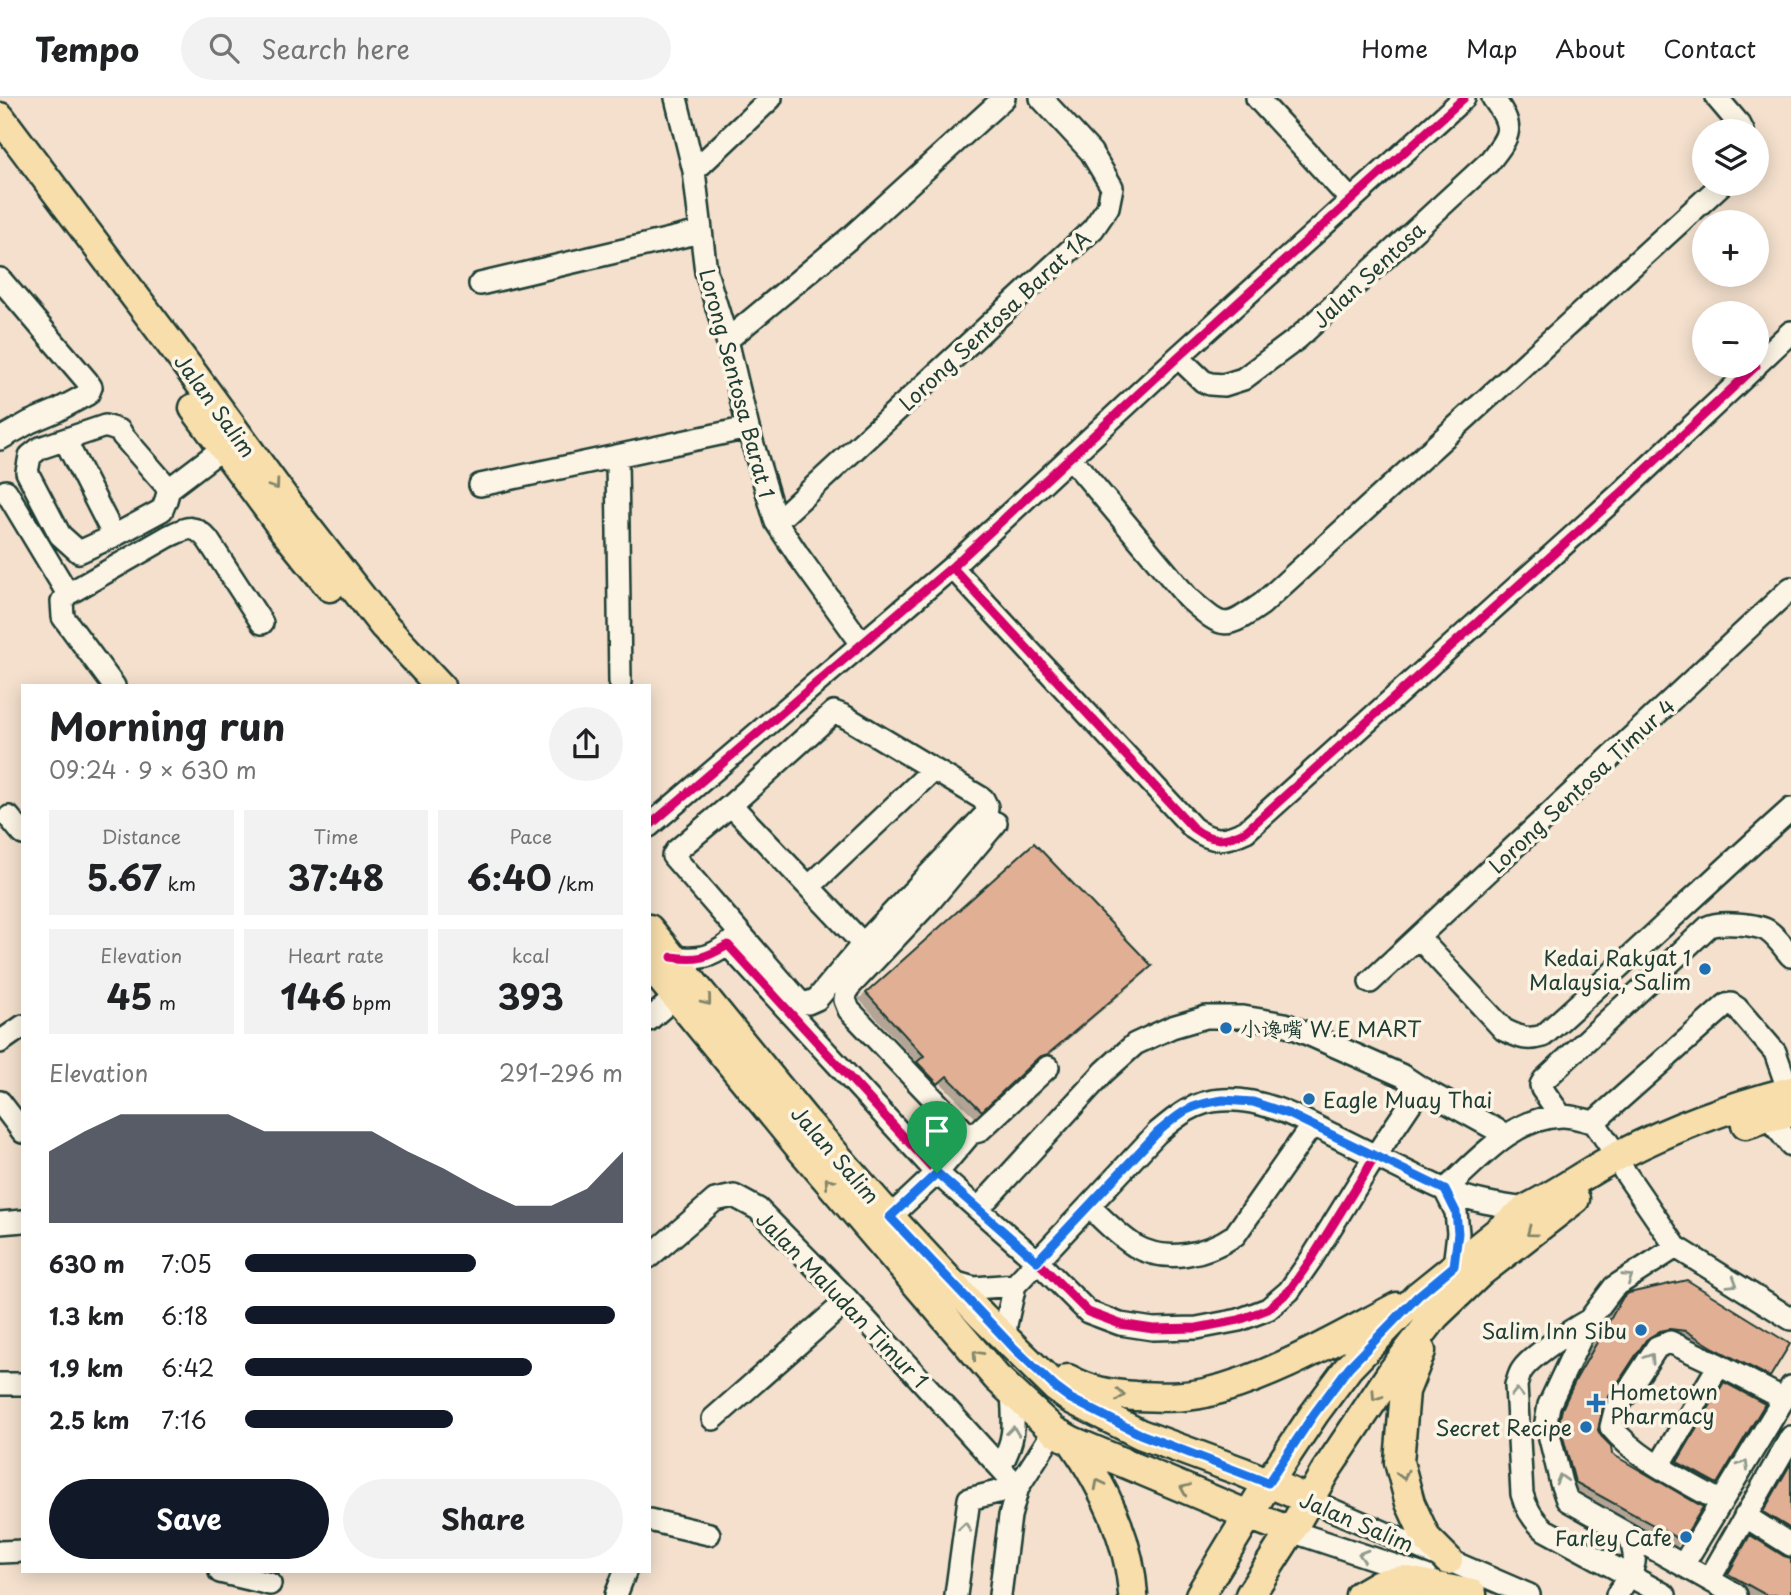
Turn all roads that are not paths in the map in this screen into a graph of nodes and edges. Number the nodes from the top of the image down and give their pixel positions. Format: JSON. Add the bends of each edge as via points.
{"nodes":[{"id":1,"x":676,"y":98,"type":"edge"},
{"id":2,"x":771,"y":98,"type":"edge"},
{"id":3,"x":1003,"y":98,"type":"edge"},
{"id":4,"x":1041,"y":98,"type":"edge"},
{"id":5,"x":1257,"y":98,"type":"edge"},
{"id":6,"x":1464,"y":98,"type":"edge"},
{"id":7,"x":1493,"y":98,"type":"edge"},
{"id":8,"x":1717,"y":98,"type":"edge"},
{"id":9,"x":0,"y":117,"type":"edge"},
{"id":10,"x":1735,"y":119,"type":"edge"},
{"id":11,"x":0,"y":145,"type":"edge"},
{"id":12,"x":694,"y":171,"type":"junction"},
{"id":13,"x":1709,"y":196,"type":"edge"},
{"id":14,"x":1351,"y":200,"type":"junction"},
{"id":15,"x":700,"y":232,"type":"junction"},
{"id":16,"x":0,"y":279,"type":"edge"},
{"id":17,"x":480,"y":284,"type":"dead end"},
{"id":18,"x":1791,"y":332,"type":"edge"},
{"id":19,"x":727,"y":340,"type":"junction"},
{"id":20,"x":1769,"y":353,"type":"edge"},
{"id":21,"x":1178,"y":357,"type":"junction"},
{"id":22,"x":1742,"y":378,"type":"edge"},
{"id":23,"x":748,"y":428,"type":"junction"},
{"id":24,"x":0,"y":439,"type":"edge"},
{"id":25,"x":65,"y":440,"type":"junction"},
{"id":26,"x":223,"y":448,"type":"junction"},
{"id":27,"x":617,"y":457,"type":"junction"},
{"id":28,"x":1070,"y":457,"type":"junction"},
{"id":29,"x":480,"y":485,"type":"dead end"},
{"id":30,"x":169,"y":489,"type":"junction"},
{"id":31,"x":6,"y":491,"type":"dead end"},
{"id":32,"x":776,"y":522,"type":"junction"},
{"id":33,"x":114,"y":536,"type":"junction"},
{"id":34,"x":79,"y":552,"type":"junction"},
{"id":35,"x":952,"y":567,"type":"junction"},
{"id":36,"x":95,"y":579,"type":"junction"},
{"id":37,"x":1791,"y":588,"type":"edge"},
{"id":38,"x":68,"y":594,"type":"junction"},
{"id":39,"x":262,"y":623,"type":"dead end"},
{"id":40,"x":862,"y":644,"type":"junction"},
{"id":41,"x":620,"y":682,"type":"dead end"},
{"id":42,"x":113,"y":684,"type":"edge"},
{"id":43,"x":411,"y":684,"type":"edge"},
{"id":44,"x":438,"y":684,"type":"edge"},
{"id":45,"x":808,"y":690,"type":"junction"},
{"id":46,"x":834,"y":712,"type":"junction"},
{"id":47,"x":933,"y":770,"type":"junction"},
{"id":48,"x":731,"y":805,"type":"junction"},
{"id":49,"x":1791,"y":809,"type":"edge"},
{"id":50,"x":9,"y":817,"type":"dead end"},
{"id":51,"x":996,"y":823,"type":"dead end"},
{"id":52,"x":651,"y":825,"type":"edge"},
{"id":53,"x":21,"y":832,"type":"edge"},
{"id":54,"x":809,"y":887,"type":"junction"},
{"id":55,"x":651,"y":935,"type":"edge"},
{"id":56,"x":1418,"y":937,"type":"junction"},
{"id":57,"x":734,"y":939,"type":"junction"},
{"id":58,"x":863,"y":944,"type":"junction"},
{"id":59,"x":1791,"y":956,"type":"edge"},
{"id":60,"x":660,"y":961,"type":"edge"},
{"id":61,"x":1616,"y":970,"type":"junction"},
{"id":62,"x":1370,"y":982,"type":"dead end"},
{"id":63,"x":1634,"y":996,"type":"junction"},
{"id":64,"x":675,"y":997,"type":"junction"},
{"id":65,"x":651,"y":1018,"type":"edge"},
{"id":66,"x":21,"y":1027,"type":"edge"},
{"id":67,"x":0,"y":1042,"type":"edge"},
{"id":68,"x":1783,"y":1050,"type":"edge"},
{"id":69,"x":1048,"y":1067,"type":"dead end"},
{"id":70,"x":1421,"y":1087,"type":"junction"},
{"id":71,"x":0,"y":1102,"type":"edge"},
{"id":72,"x":1785,"y":1103,"type":"edge"},
{"id":73,"x":1561,"y":1116,"type":"junction"},
{"id":74,"x":1594,"y":1122,"type":"junction"},
{"id":75,"x":1312,"y":1125,"type":"junction"},
{"id":76,"x":21,"y":1129,"type":"edge"},
{"id":77,"x":971,"y":1133,"type":"junction"},
{"id":78,"x":1506,"y":1135,"type":"junction"},
{"id":79,"x":1791,"y":1145,"type":"edge"},
{"id":80,"x":1376,"y":1156,"type":"junction"},
{"id":81,"x":1620,"y":1163,"type":"junction"},
{"id":82,"x":937,"y":1173,"type":"junction"},
{"id":83,"x":1445,"y":1190,"type":"junction"},
{"id":84,"x":1089,"y":1206,"type":"junction"},
{"id":85,"x":978,"y":1209,"type":"junction"},
{"id":86,"x":1526,"y":1209,"type":"junction"},
{"id":87,"x":890,"y":1217,"type":"junction"},
{"id":88,"x":21,"y":1221,"type":"edge"},
{"id":89,"x":0,"y":1223,"type":"edge"},
{"id":90,"x":1676,"y":1247,"type":"junction"},
{"id":91,"x":651,"y":1255,"type":"edge"},
{"id":92,"x":1037,"y":1261,"type":"junction"},
{"id":93,"x":1454,"y":1266,"type":"junction"},
{"id":94,"x":950,"y":1281,"type":"junction"},
{"id":95,"x":1015,"y":1285,"type":"junction"},
{"id":96,"x":848,"y":1300,"type":"junction"},
{"id":97,"x":1426,"y":1306,"type":"junction"},
{"id":98,"x":1791,"y":1319,"type":"edge"},
{"id":99,"x":1589,"y":1320,"type":"junction"},
{"id":100,"x":1010,"y":1344,"type":"junction"},
{"id":101,"x":1719,"y":1365,"type":"junction"},
{"id":102,"x":0,"y":1384,"type":"edge"},
{"id":103,"x":21,"y":1384,"type":"edge"},
{"id":104,"x":1012,"y":1393,"type":"junction"},
{"id":105,"x":1787,"y":1393,"type":"edge"},
{"id":106,"x":713,"y":1419,"type":"dead end"},
{"id":107,"x":1063,"y":1436,"type":"junction"},
{"id":108,"x":1791,"y":1437,"type":"edge"},
{"id":109,"x":1659,"y":1466,"type":"junction"},
{"id":110,"x":1000,"y":1467,"type":"junction"},
{"id":111,"x":1268,"y":1483,"type":"junction"},
{"id":112,"x":1017,"y":1487,"type":"junction"},
{"id":113,"x":1308,"y":1500,"type":"junction"},
{"id":114,"x":1721,"y":1502,"type":"junction"},
{"id":115,"x":1248,"y":1515,"type":"junction"},
{"id":116,"x":1745,"y":1516,"type":"junction"},
{"id":117,"x":651,"y":1520,"type":"edge"},
{"id":118,"x":1291,"y":1531,"type":"junction"},
{"id":119,"x":709,"y":1534,"type":"dead end"},
{"id":120,"x":1629,"y":1535,"type":"junction"},
{"id":121,"x":1791,"y":1545,"type":"edge"},
{"id":122,"x":21,"y":1551,"type":"edge"},
{"id":123,"x":0,"y":1552,"type":"edge"},
{"id":124,"x":1448,"y":1560,"type":"junction"},
{"id":125,"x":1683,"y":1565,"type":"junction"},
{"id":126,"x":224,"y":1573,"type":"edge"},
{"id":127,"x":625,"y":1573,"type":"edge"},
{"id":128,"x":1629,"y":1574,"type":"junction"},
{"id":129,"x":1709,"y":1580,"type":"junction"},
{"id":130,"x":270,"y":1584,"type":"edge"},
{"id":131,"x":616,"y":1595,"type":"edge"},
{"id":132,"x":956,"y":1595,"type":"edge"},
{"id":133,"x":1000,"y":1595,"type":"edge"},
{"id":134,"x":1133,"y":1595,"type":"edge"},
{"id":135,"x":1200,"y":1595,"type":"edge"},
{"id":136,"x":1250,"y":1595,"type":"edge"},
{"id":137,"x":1360,"y":1595,"type":"edge"},
{"id":138,"x":1473,"y":1595,"type":"edge"},
{"id":139,"x":1529,"y":1595,"type":"edge"},
{"id":140,"x":1617,"y":1595,"type":"edge"},
{"id":141,"x":1665,"y":1595,"type":"edge"},
{"id":142,"x":1736,"y":1595,"type":"edge"}],
"edges":[{"from":1,"to":12,"type":"street","name":"Lorong Sentosa Barat 1"},
{"from":2,"to":12,"type":"street"},
{"from":3,"to":19,"type":"street","via":[[852,236]]},
{"from":4,"to":32,"type":"street","name":"Lorong Sentosa Barat 1A","via":[[1091,152],[1112,187],[1108,207],[1093,229]]},
{"from":5,"to":14,"type":"street"},
{"from":6,"to":14,"type":"street"},
{"from":7,"to":21,"type":"street","name":"Jalan Sentosa","via":[[1509,126],[1505,142],[1489,162],[1298,338],[1243,379],[1224,385],[1203,381]]},
{"from":8,"to":10,"type":"street"},
{"from":9,"to":44,"type":"main road","name":"Jalan Salim","one_way":true,"via":[[287,502],[384,626]]},
{"from":11,"to":26,"type":"main road","name":"Jalan Salim"},
{"from":12,"to":15,"type":"street","name":"Lorong Sentosa Barat 1"},
{"from":13,"to":28,"type":"street","via":[[1262,604],[1237,621],[1225,624],[1211,618],[1188,598]]},
{"from":14,"to":21,"type":"street"},
{"from":15,"to":17,"type":"street"},
{"from":15,"to":19,"type":"street","name":"Lorong Sentosa Barat 1","via":[[706,272]]},
{"from":16,"to":24,"type":"street","via":[[91,387],[88,394]]},
{"from":18,"to":20,"type":"street"},
{"from":19,"to":23,"type":"street","name":"Lorong Sentosa Barat 1"},
{"from":21,"to":28,"type":"street"},
{"from":22,"to":35,"type":"street","via":[[1246,831],[1222,840],[1193,828]]},
{"from":23,"to":27,"type":"street"},
{"from":23,"to":32,"type":"street","name":"Lorong Sentosa Barat 1"},
{"from":25,"to":30,"type":"street","via":[[105,426],[120,431]]},
{"from":25,"to":33,"type":"street"},
{"from":25,"to":34,"type":"street","via":[[30,456],[27,472],[60,535]]},
{"from":26,"to":30,"type":"street"},
{"from":26,"to":43,"type":"main road","name":"Jalan Salim","via":[[283,529]]},
{"from":27,"to":29,"type":"street"},
{"from":27,"to":41,"type":"street"},
{"from":28,"to":35,"type":"street"},
{"from":30,"to":33,"type":"street","via":[[162,510]]},
{"from":31,"to":38,"type":"street"},
{"from":32,"to":40,"type":"street","name":"Lorong Sentosa Barat 1"},
{"from":33,"to":34,"type":"street"},
{"from":34,"to":36,"type":"street"},
{"from":35,"to":40,"type":"street"},
{"from":36,"to":38,"type":"street"},
{"from":36,"to":39,"type":"street","via":[[169,536],[193,528],[208,540]]},
{"from":37,"to":56,"type":"street","name":"Lorong Sentosa Timur 4"},
{"from":38,"to":42,"type":"street","via":[[62,601],[63,617]]},
{"from":40,"to":45,"type":"street"},
{"from":45,"to":46,"type":"street"},
{"from":45,"to":52,"type":"street"},
{"from":46,"to":47,"type":"street"},
{"from":46,"to":48,"type":"street"},
{"from":47,"to":54,"type":"street"},
{"from":47,"to":58,"type":"street","via":[[984,799],[986,814]]},
{"from":48,"to":54,"type":"street"},
{"from":48,"to":57,"type":"street","via":[[673,856]]},
{"from":49,"to":61,"type":"street"},
{"from":50,"to":53,"type":"street"},
{"from":51,"to":77,"type":"street","via":[[932,900],[847,989],[845,1000],[849,1010],[964,1132]]},
{"from":54,"to":58,"type":"street"},
{"from":55,"to":60,"type":"main road","name":"Jalan Salim"},
{"from":56,"to":61,"type":"street","via":[[1504,1030],[1520,1037],[1543,1036]]},
{"from":56,"to":62,"type":"street","name":"Lorong Sentosa Timur 4"},
{"from":57,"to":58,"type":"street","via":[[799,1001],[808,1003],[817,999]]},
{"from":57,"to":60,"type":"street","via":[[711,955]]},
{"from":57,"to":82,"type":"street"},
{"from":59,"to":63,"type":"street","via":[[1760,927],[1714,923]]},
{"from":60,"to":64,"type":"main road","name":"Jalan Salim"},
{"from":60,"to":87,"type":"main road","name":"Jalan Salim","one_way":true},
{"from":61,"to":63,"type":"street"},
{"from":63,"to":73,"type":"street","via":[[1544,1080],[1542,1089]]},
{"from":64,"to":65,"type":"street"},
{"from":104,"to":64,"type":"main road","name":"Jalan Salim","one_way":true},
{"from":66,"to":67,"type":"street"},
{"from":68,"to":72,"type":"street"},
{"from":68,"to":74,"type":"street","via":[[1731,1004]]},
{"from":69,"to":77,"type":"street","via":[[979,1131]]},
{"from":70,"to":78,"type":"street"},
{"from":70,"to":80,"type":"street"},
{"from":70,"to":85,"type":"street","via":[[1285,1024],[1206,1017],[1135,1044]]},
{"from":71,"to":76,"type":"street"},
{"from":72,"to":79,"type":"street"},
{"from":72,"to":81,"type":"main road","via":[[1677,1127]]},
{"from":73,"to":74,"type":"street"},
{"from":73,"to":78,"type":"street","via":[[1535,1120]]},
{"from":74,"to":81,"type":"street"},
{"from":75,"to":80,"type":"street"},
{"from":75,"to":84,"type":"street","via":[[1253,1102],[1197,1104],[1157,1133]]},
{"from":75,"to":84,"type":"street","via":[[1235,1235],[1219,1246],[1187,1255],[1159,1255],[1136,1246]]},
{"from":77,"to":82,"type":"street"},
{"from":78,"to":83,"type":"street"},
{"from":80,"to":83,"type":"street"},
{"from":80,"to":92,"type":"street","via":[[1289,1291],[1268,1309],[1239,1320],[1197,1328],[1120,1324],[1088,1312]]},
{"from":81,"to":86,"type":"main road"},
{"from":81,"to":90,"type":"street"},
{"from":81,"to":97,"type":"main road","one_way":true,"via":[[1480,1272]]},
{"from":82,"to":85,"type":"street"},
{"from":82,"to":87,"type":"street"},
{"from":83,"to":86,"type":"street","via":[[1491,1205]]},
{"from":83,"to":93,"type":"street","via":[[1456,1212]]},
{"from":84,"to":92,"type":"street"},
{"from":85,"to":92,"type":"street"},
{"from":86,"to":93,"type":"main road"},
{"from":87,"to":94,"type":"main road","name":"Jalan Salim"},
{"from":88,"to":89,"type":"street"},
{"from":90,"to":98,"type":"street","one_way":true},
{"from":99,"to":90,"type":"street","one_way":true,"via":[[1614,1287]]},
{"from":91,"to":96,"type":"street","name":"Jalan Maludan Timur 1","via":[[715,1200],[734,1196],[758,1209]]},
{"from":92,"to":95,"type":"street"},
{"from":93,"to":97,"type":"main road"},
{"from":94,"to":95,"type":"street","via":[[974,1288]]},
{"from":94,"to":100,"type":"main road","name":"Jalan Salim"},
{"from":95,"to":100,"type":"street","via":[[1006,1325]]},
{"from":96,"to":106,"type":"street"},
{"from":96,"to":110,"type":"street","name":"Jalan Maludan Timur 1"},
{"from":100,"to":97,"type":"main road","one_way":true,"via":[[1081,1386],[1108,1394],[1157,1397],[1203,1393],[1249,1380]]},
{"from":97,"to":111,"type":"main road","via":[[1349,1367]]},
{"from":97,"to":113,"type":"main road","one_way":true,"via":[[1392,1372]]},
{"from":97,"to":124,"type":"main road","one_way":true,"via":[[1405,1391],[1399,1462],[1426,1538]]},
{"from":120,"to":99,"type":"street","one_way":true,"via":[[1567,1500],[1546,1422],[1549,1405]]},
{"from":128,"to":99,"type":"street","one_way":true,"via":[[1545,1530],[1525,1506],[1522,1493],[1516,1385],[1520,1372]]},
{"from":100,"to":111,"type":"main road","name":"Jalan Salim","via":[[1071,1399],[1140,1434]]},
{"from":101,"to":105,"type":"street"},
{"from":101,"to":109,"type":"street"},
{"from":109,"to":101,"type":"street","one_way":true,"via":[[1621,1440],[1611,1427],[1615,1411],[1657,1347],[1670,1342]]},
{"from":102,"to":103,"type":"street"},
{"from":104,"to":107,"type":"main road","name":"Jalan Salim"},
{"from":110,"to":104,"type":"street","one_way":true,"via":[[1014,1427]]},
{"from":114,"to":105,"type":"street","one_way":true},
{"from":107,"to":112,"type":"street"},
{"from":115,"to":107,"type":"main road","name":"Jalan Salim","one_way":true},
{"from":134,"to":107,"type":"main road","one_way":true,"via":[[1124,1545],[1108,1503],[1089,1465]]},
{"from":108,"to":116,"type":"street"},
{"from":109,"to":114,"type":"street"},
{"from":110,"to":112,"type":"street","name":"Jalan Maludan Timur 1"},
{"from":111,"to":113,"type":"main road","name":"Jalan Salim"},
{"from":111,"to":115,"type":"main road"},
{"from":132,"to":112,"type":"street","one_way":true,"via":[[969,1499]]},
{"from":112,"to":133,"type":"street"},
{"from":113,"to":118,"type":"main road"},
{"from":113,"to":124,"type":"street","name":"Jalan Salim"},
{"from":114,"to":125,"type":"street"},
{"from":115,"to":118,"type":"main road","name":"Jalan Salim"},
{"from":115,"to":135,"type":"main road"},
{"from":116,"to":121,"type":"street"},
{"from":116,"to":129,"type":"street"},
{"from":117,"to":119,"type":"street"},
{"from":118,"to":136,"type":"main road"},
{"from":138,"to":118,"type":"street","name":"Jalan Salim","one_way":true},
{"from":120,"to":125,"type":"street"},
{"from":120,"to":128,"type":"street","via":[[1636,1559]]},
{"from":122,"to":123,"type":"street"},
{"from":124,"to":139,"type":"street","name":"Jalan Salim"},
{"from":125,"to":129,"type":"street"},
{"from":126,"to":130,"type":"street"},
{"from":127,"to":131,"type":"street"},
{"from":128,"to":140,"type":"street"},
{"from":128,"to":141,"type":"street"},
{"from":129,"to":142,"type":"street"},
{"from":137,"to":138,"type":"main road","via":[[1379,1584],[1403,1580]]}]}
